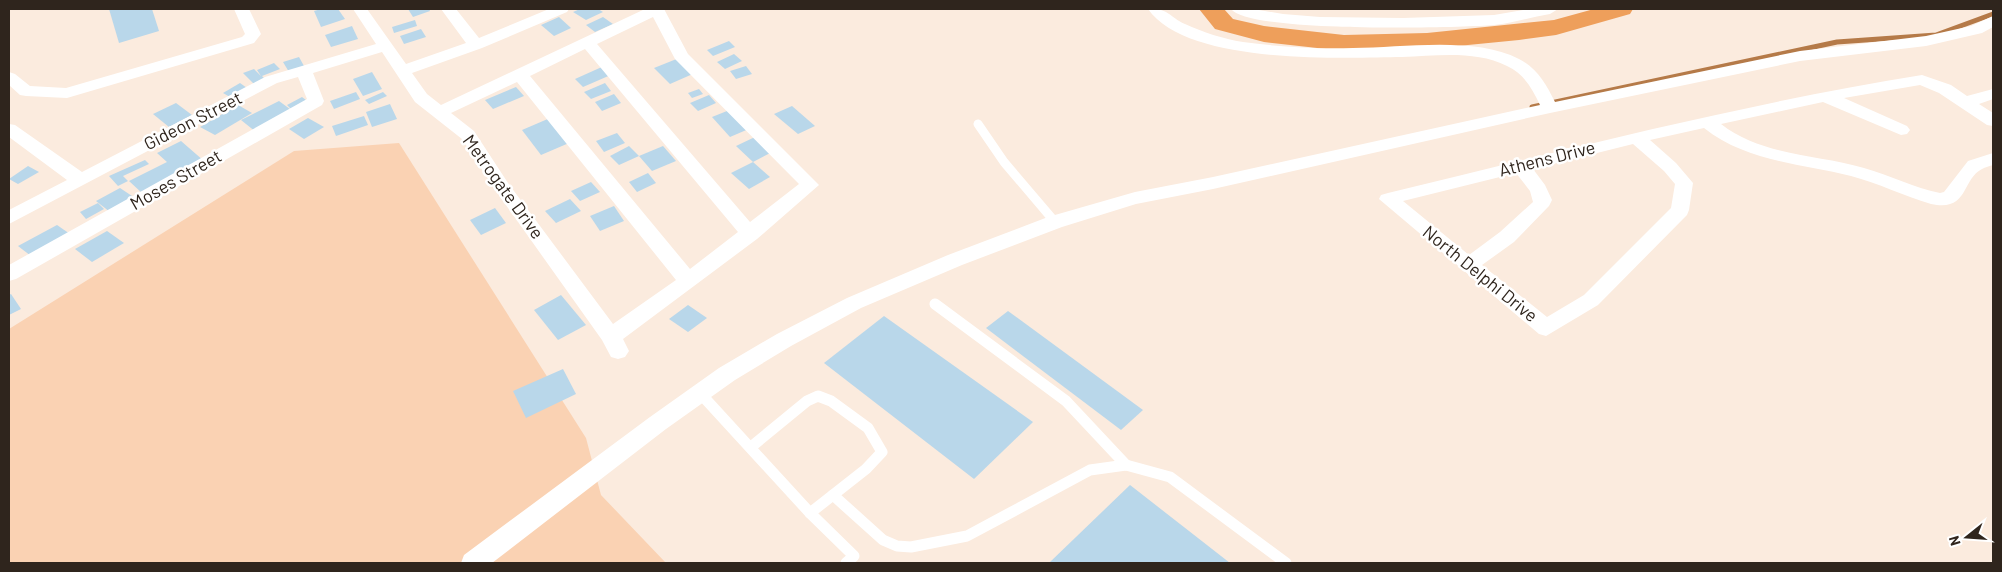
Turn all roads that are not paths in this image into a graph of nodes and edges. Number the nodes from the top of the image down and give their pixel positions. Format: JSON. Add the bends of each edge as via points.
{"nodes":[{"id":1,"x":241,"y":9,"type":"edge"},
{"id":2,"x":360,"y":9,"type":"edge"},
{"id":3,"x":448,"y":9,"type":"edge"},
{"id":4,"x":562,"y":9,"type":"edge"},
{"id":5,"x":657,"y":9,"type":"edge"},
{"id":6,"x":1156,"y":9,"type":"edge"},
{"id":7,"x":1239,"y":9,"type":"edge"},
{"id":8,"x":1550,"y":9,"type":"edge"},
{"id":9,"x":535,"y":14,"type":"edge"},
{"id":10,"x":1993,"y":21,"type":"edge"},
{"id":11,"x":1976,"y":30,"type":"junction"},
{"id":12,"x":1993,"y":40,"type":"edge"},
{"id":13,"x":588,"y":43,"type":"junction"},
{"id":14,"x":386,"y":46,"type":"junction"},
{"id":15,"x":476,"y":46,"type":"junction"},
{"id":16,"x":304,"y":71,"type":"junction"},
{"id":17,"x":402,"y":71,"type":"junction"},
{"id":18,"x":521,"y":76,"type":"junction"},
{"id":19,"x":9,"y":77,"type":"edge"},
{"id":20,"x":1993,"y":94,"type":"edge"},
{"id":21,"x":1825,"y":96,"type":"junction"},
{"id":22,"x":1966,"y":102,"type":"junction"},
{"id":23,"x":1550,"y":108,"type":"junction"},
{"id":24,"x":438,"y":113,"type":"junction"},
{"id":25,"x":1993,"y":121,"type":"edge"},
{"id":26,"x":1707,"y":122,"type":"junction"},
{"id":27,"x":978,"y":124,"type":"dead end"},
{"id":28,"x":9,"y":129,"type":"edge"},
{"id":29,"x":1901,"y":130,"type":"dead end"},
{"id":30,"x":1636,"y":138,"type":"junction"},
{"id":31,"x":1993,"y":159,"type":"edge"},
{"id":32,"x":1520,"y":166,"type":"junction"},
{"id":33,"x":80,"y":179,"type":"junction"},
{"id":34,"x":1388,"y":199,"type":"joint"},
{"id":35,"x":9,"y":218,"type":"edge"},
{"id":36,"x":1055,"y":222,"type":"junction"},
{"id":37,"x":750,"y":234,"type":"junction"},
{"id":38,"x":1469,"y":265,"type":"junction"},
{"id":39,"x":9,"y":274,"type":"edge"},
{"id":40,"x":688,"y":281,"type":"junction"},
{"id":41,"x":935,"y":304,"type":"dead end"},
{"id":42,"x":700,"y":393,"type":"junction"},
{"id":43,"x":751,"y":447,"type":"junction"},
{"id":44,"x":1126,"y":466,"type":"junction"},
{"id":45,"x":833,"y":495,"type":"junction"},
{"id":46,"x":810,"y":513,"type":"junction"},
{"id":47,"x":473,"y":563,"type":"edge"},
{"id":48,"x":846,"y":563,"type":"edge"},
{"id":49,"x":1286,"y":563,"type":"edge"}],
"edges":[{"from":1,"to":19,"type":"street","via":[[253,34],[248,40],[67,93],[26,91]]},
{"from":2,"to":14,"type":"street","name":"Metrogate Drive"},
{"from":3,"to":15,"type":"street"},
{"from":4,"to":9,"type":"street"},
{"from":5,"to":13,"type":"street"},
{"from":5,"to":37,"type":"street","via":[[681,56],[810,184]]},
{"from":6,"to":23,"type":"street","via":[[1164,18],[1200,37],[1281,51],[1436,52],[1493,56],[1524,69]]},
{"from":7,"to":8,"type":"street","via":[[1266,16],[1324,22],[1495,20]]},
{"from":9,"to":15,"type":"street"},
{"from":10,"to":11,"type":"street"},
{"from":11,"to":12,"type":"street"},
{"from":11,"to":23,"type":"street","via":[[1926,41],[1800,56]]},
{"from":13,"to":18,"type":"street"},
{"from":13,"to":37,"type":"street"},
{"from":14,"to":16,"type":"street","name":"Gideon Street"},
{"from":14,"to":17,"type":"street","name":"Metrogate Drive"},
{"from":15,"to":17,"type":"street"},
{"from":16,"to":33,"type":"street","name":"Gideon Street","via":[[271,80]]},
{"from":16,"to":39,"type":"street","name":"Moses Street","via":[[316,100]]},
{"from":17,"to":24,"type":"street","name":"Metrogate Drive","via":[[421,98]]},
{"from":18,"to":24,"type":"street"},
{"from":18,"to":40,"type":"street"},
{"from":20,"to":22,"type":"street"},
{"from":21,"to":22,"type":"street","name":"Athens Drive","via":[[1922,80]]},
{"from":21,"to":26,"type":"street","name":"Athens Drive"},
{"from":21,"to":29,"type":"street"},
{"from":22,"to":25,"type":"street","name":"Athens Drive"},
{"from":23,"to":36,"type":"street","via":[[1135,198]]},
{"from":24,"to":40,"type":"street","name":"Metrogate Drive","via":[[468,135],[614,344]]},
{"from":26,"to":30,"type":"street","name":"Athens Drive"},
{"from":26,"to":31,"type":"street","via":[[1718,133],[1753,150],[1857,172],[1942,200],[1950,196],[1974,165]]},
{"from":27,"to":36,"type":"lane","via":[[1037,204]]},
{"from":28,"to":33,"type":"street"},
{"from":30,"to":32,"type":"street","name":"Athens Drive"},
{"from":30,"to":38,"type":"street","name":"North Delphi Drive","via":[[1684,183],[1680,210],[1592,300],[1546,328]]},
{"from":32,"to":34,"type":"street","name":"Athens Drive"},
{"from":32,"to":38,"type":"street","via":[[1538,189],[1543,200],[1540,206],[1507,237]]},
{"from":33,"to":35,"type":"street","name":"Gideon Street"},
{"from":34,"to":38,"type":"street","name":"North Delphi Drive"},
{"from":36,"to":42,"type":"street","via":[[854,303],[784,340]]},
{"from":37,"to":40,"type":"street"},
{"from":41,"to":44,"type":"lane","via":[[1066,401]]},
{"from":42,"to":43,"type":"lane"},
{"from":42,"to":47,"type":"street"},
{"from":43,"to":45,"type":"lane","via":[[807,401],[821,396],[867,427],[882,452]]},
{"from":43,"to":46,"type":"lane"},
{"from":44,"to":45,"type":"lane","via":[[1090,470],[967,536],[911,547],[897,546],[884,540]]},
{"from":44,"to":49,"type":"lane","via":[[1170,477]]},
{"from":45,"to":46,"type":"lane"},
{"from":46,"to":48,"type":"lane","via":[[854,556]]}]}
